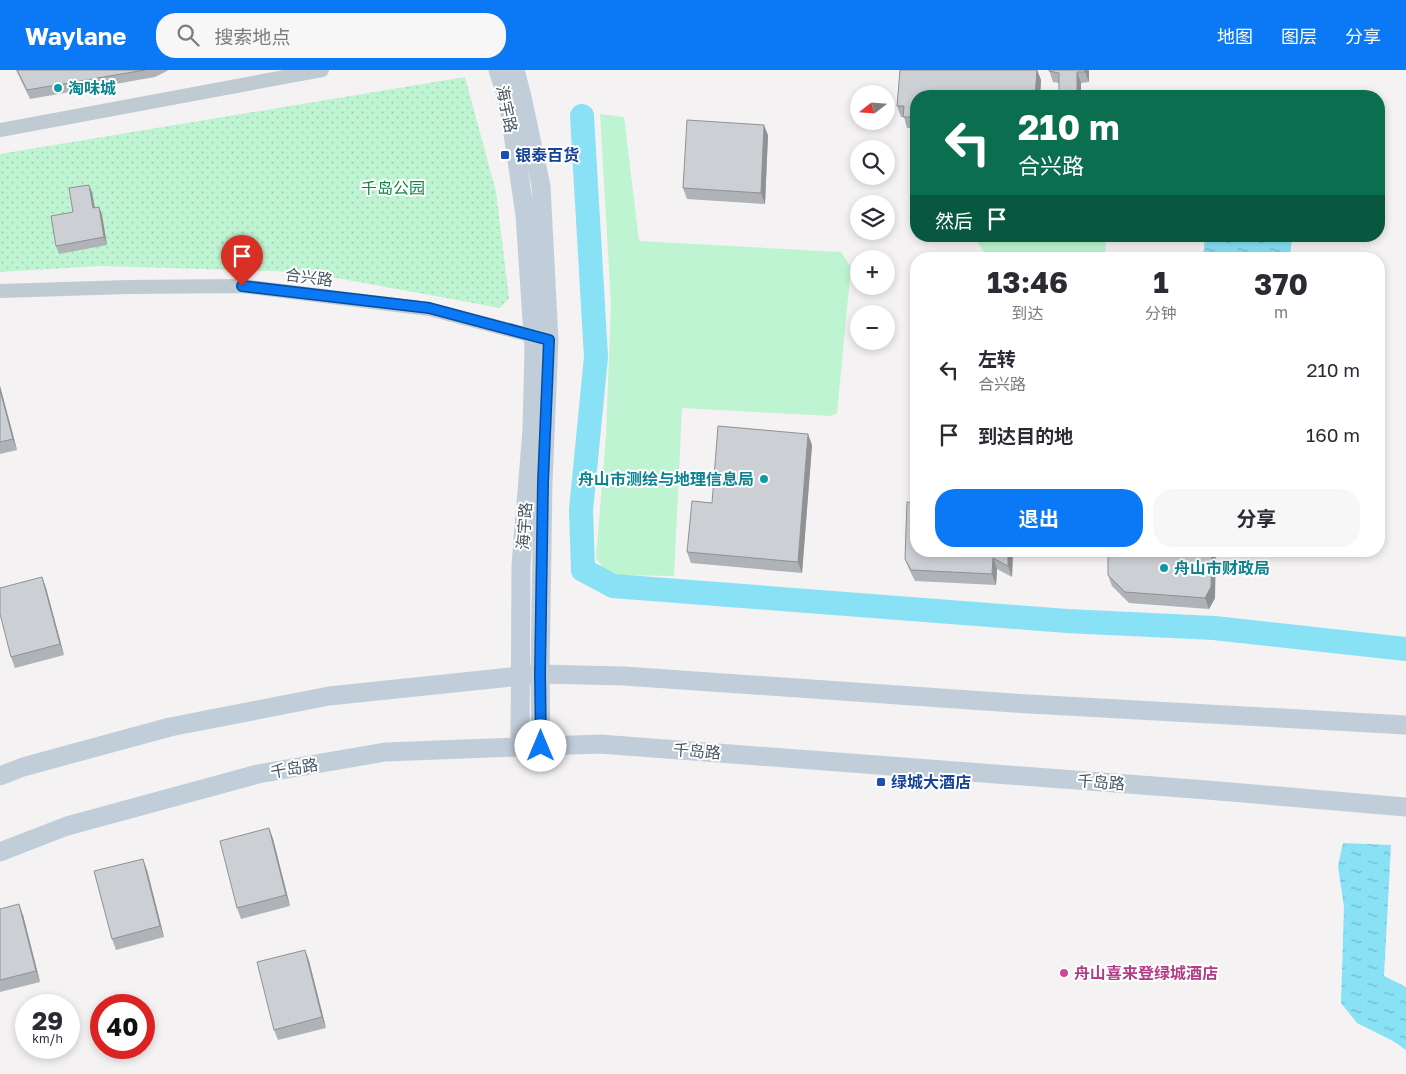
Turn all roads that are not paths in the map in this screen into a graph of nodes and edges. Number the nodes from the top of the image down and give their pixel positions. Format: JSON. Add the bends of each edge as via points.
{"nodes":[{"id":1,"x":322,"y":70,"type":"edge"},
{"id":2,"x":498,"y":70,"type":"edge"},
{"id":3,"x":515,"y":70,"type":"edge"},
{"id":4,"x":0,"y":130,"type":"edge"},
{"id":5,"x":0,"y":291,"type":"edge"},
{"id":6,"x":541,"y":338,"type":"junction"},
{"id":7,"x":540,"y":674,"type":"junction"},
{"id":8,"x":520,"y":676,"type":"junction"},
{"id":9,"x":1406,"y":725,"type":"edge"},
{"id":10,"x":520,"y":746,"type":"junction"},
{"id":11,"x":541,"y":746,"type":"junction"},
{"id":12,"x":0,"y":776,"type":"edge"},
{"id":13,"x":1406,"y":807,"type":"edge"},
{"id":14,"x":0,"y":852,"type":"edge"}],
"edges":[{"from":1,"to":4,"type":"street"},
{"from":2,"to":6,"type":"street","name":"海宇路","via":[[508,100]]},
{"from":3,"to":6,"type":"street","name":"海宇路","via":[[541,186]]},
{"from":5,"to":6,"type":"street","name":"合兴路","via":[[242,286],[429,308]]},
{"from":6,"to":7,"type":"street","name":"海宇路"},
{"from":6,"to":8,"type":"street","name":"海宇路","via":[[534,349],[532,430],[521,565]]},
{"from":7,"to":8,"type":"street"},
{"from":7,"to":9,"type":"street","via":[[624,676],[1013,703]]},
{"from":7,"to":11,"type":"street","name":"海宇路"},
{"from":8,"to":10,"type":"street","name":"海宇路"},
{"from":8,"to":12,"type":"street","via":[[320,698],[170,727]]},
{"from":10,"to":11,"type":"street","name":"千岛路"},
{"from":10,"to":14,"type":"street","name":"千岛路","via":[[385,752],[258,774],[68,826]]},
{"from":11,"to":13,"type":"street","name":"千岛路","via":[[609,745]]}]}
